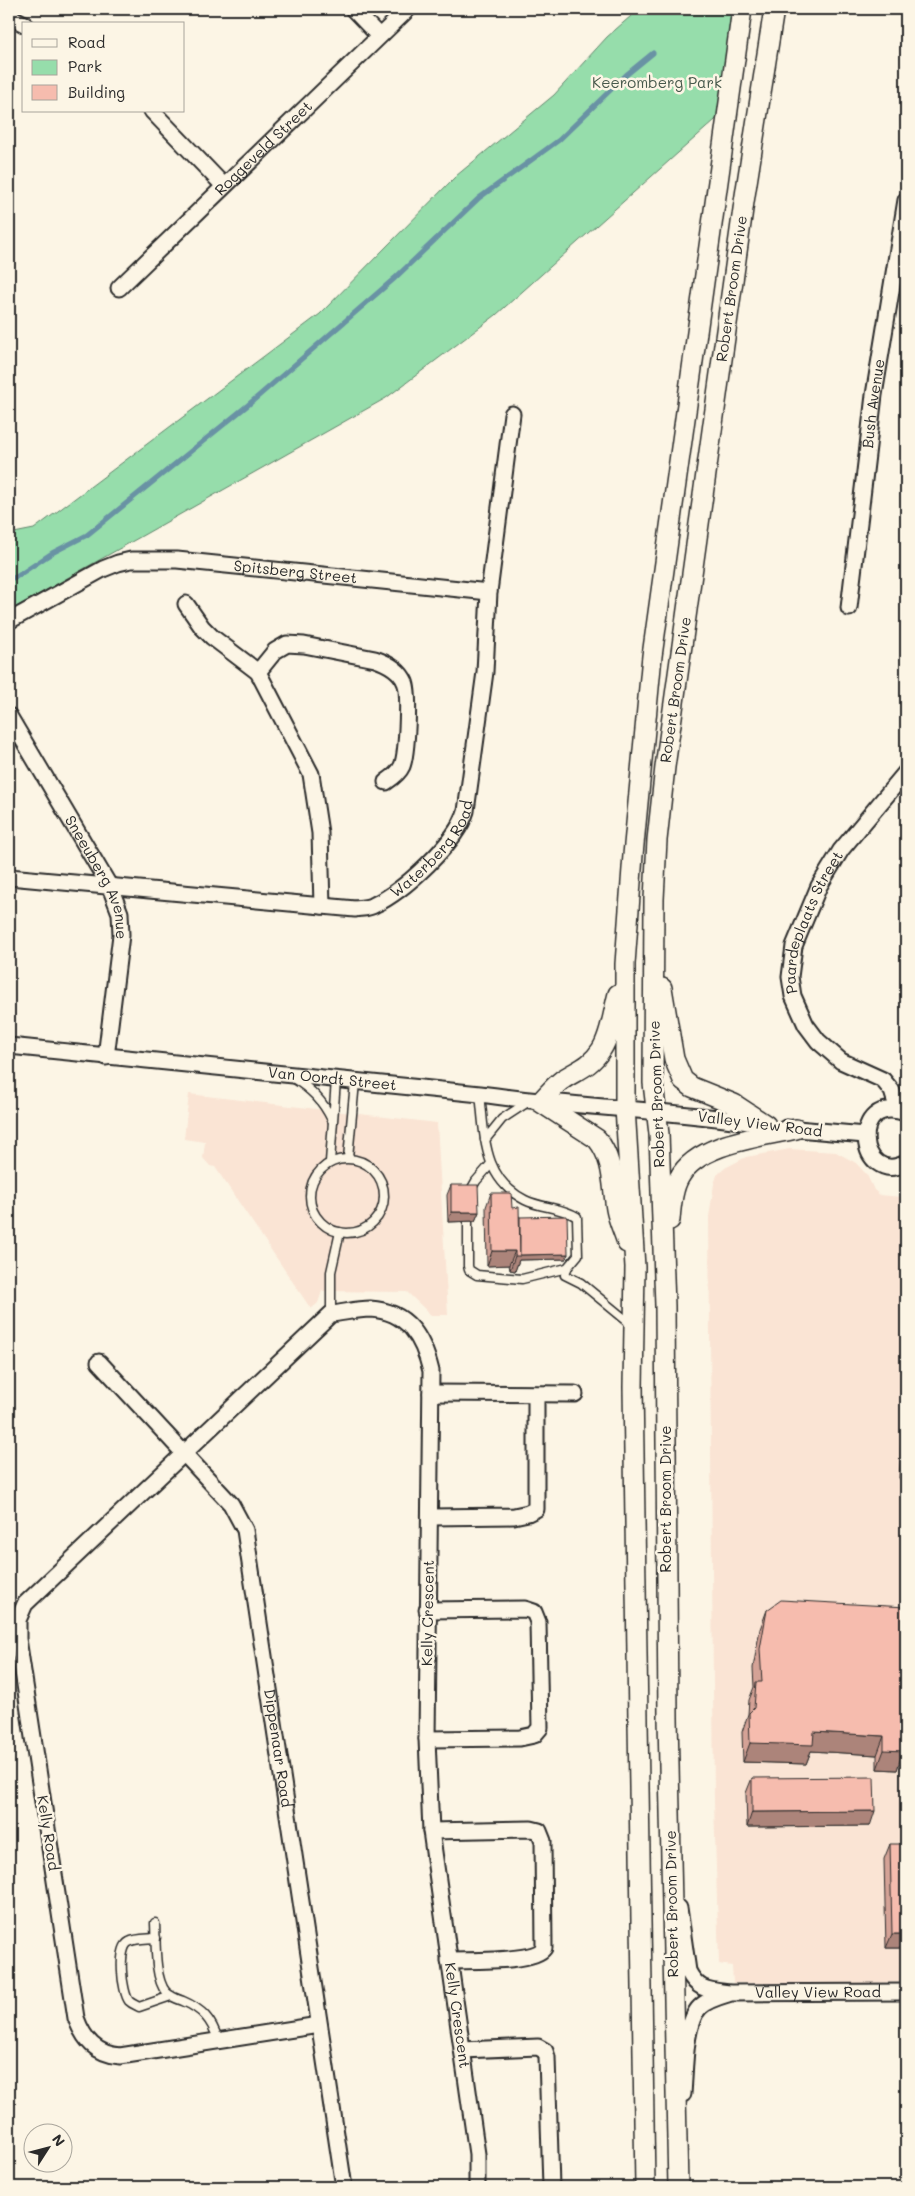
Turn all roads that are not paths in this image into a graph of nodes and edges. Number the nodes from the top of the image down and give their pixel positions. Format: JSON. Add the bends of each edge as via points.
{"nodes":[{"id":1,"x":353,"y":9,"type":"edge"},
{"id":2,"x":408,"y":9,"type":"edge"},
{"id":3,"x":742,"y":9,"type":"edge"},
{"id":4,"x":774,"y":9,"type":"edge"},
{"id":5,"x":9,"y":16,"type":"edge"},
{"id":6,"x":22,"y":23,"type":"edge"},
{"id":7,"x":379,"y":36,"type":"junction"},
{"id":8,"x":153,"y":112,"type":"edge"},
{"id":9,"x":224,"y":186,"type":"junction"},
{"id":10,"x":906,"y":200,"type":"edge"},
{"id":11,"x":119,"y":288,"type":"dead end"},
{"id":12,"x":512,"y":414,"type":"dead end"},
{"id":13,"x":489,"y":592,"type":"junction"},
{"id":14,"x":186,"y":604,"type":"dead end"},
{"id":15,"x":849,"y":608,"type":"dead end"},
{"id":16,"x":9,"y":621,"type":"edge"},
{"id":17,"x":258,"y":672,"type":"junction"},
{"id":18,"x":9,"y":716,"type":"edge"},
{"id":19,"x":906,"y":772,"type":"edge"},
{"id":20,"x":386,"y":782,"type":"dead end"},
{"id":21,"x":9,"y":877,"type":"edge"},
{"id":22,"x":110,"y":887,"type":"junction"},
{"id":23,"x":322,"y":906,"type":"junction"},
{"id":24,"x":654,"y":937,"type":"junction"},
{"id":25,"x":625,"y":964,"type":"junction"},
{"id":26,"x":9,"y":1046,"type":"edge"},
{"id":27,"x":106,"y":1057,"type":"junction"},
{"id":28,"x":288,"y":1075,"type":"junction"},
{"id":29,"x":336,"y":1080,"type":"junction"},
{"id":30,"x":355,"y":1082,"type":"junction"},
{"id":31,"x":480,"y":1094,"type":"junction"},
{"id":32,"x":535,"y":1102,"type":"junction"},
{"id":33,"x":625,"y":1108,"type":"junction"},
{"id":34,"x":656,"y":1112,"type":"junction"},
{"id":35,"x":902,"y":1112,"type":"edge"},
{"id":36,"x":333,"y":1122,"type":"junction"},
{"id":37,"x":766,"y":1125,"type":"junction"},
{"id":38,"x":796,"y":1129,"type":"junction"},
{"id":39,"x":865,"y":1135,"type":"junction"},
{"id":40,"x":485,"y":1140,"type":"junction"},
{"id":41,"x":348,"y":1158,"type":"junction"},
{"id":42,"x":330,"y":1162,"type":"junction"},
{"id":43,"x":906,"y":1163,"type":"edge"},
{"id":44,"x":490,"y":1165,"type":"junction"},
{"id":45,"x":468,"y":1195,"type":"edge"},
{"id":46,"x":468,"y":1222,"type":"edge"},
{"id":47,"x":340,"y":1232,"type":"junction"},
{"id":48,"x":635,"y":1267,"type":"junction"},
{"id":49,"x":567,"y":1268,"type":"junction"},
{"id":50,"x":665,"y":1306,"type":"junction"},
{"id":51,"x":331,"y":1314,"type":"junction"},
{"id":52,"x":633,"y":1326,"type":"junction"},
{"id":53,"x":99,"y":1362,"type":"dead end"},
{"id":54,"x":431,"y":1393,"type":"junction"},
{"id":55,"x":575,"y":1394,"type":"dead end"},
{"id":56,"x":536,"y":1395,"type":"junction"},
{"id":57,"x":184,"y":1452,"type":"junction"},
{"id":58,"x":430,"y":1517,"type":"junction"},
{"id":59,"x":428,"y":1610,"type":"junction"},
{"id":60,"x":427,"y":1739,"type":"junction"},
{"id":61,"x":431,"y":1831,"type":"junction"},
{"id":62,"x":670,"y":1850,"type":"junction"},
{"id":63,"x":155,"y":1923,"type":"dead end"},
{"id":64,"x":156,"y":1938,"type":"junction"},
{"id":65,"x":449,"y":1961,"type":"junction"},
{"id":66,"x":906,"y":1992,"type":"edge"},
{"id":67,"x":730,"y":1993,"type":"junction"},
{"id":68,"x":171,"y":1996,"type":"junction"},
{"id":69,"x":320,"y":2025,"type":"junction"},
{"id":70,"x":218,"y":2040,"type":"junction"},
{"id":71,"x":462,"y":2050,"type":"junction"},
{"id":72,"x":677,"y":2158,"type":"junction"},
{"id":73,"x":344,"y":2187,"type":"edge"},
{"id":74,"x":477,"y":2187,"type":"edge"},
{"id":75,"x":551,"y":2187,"type":"edge"},
{"id":76,"x":645,"y":2187,"type":"edge"},
{"id":77,"x":678,"y":2187,"type":"edge"}],
"edges":[{"from":1,"to":7,"type":"street"},
{"from":2,"to":7,"type":"street","name":"Roggeveld Street"},
{"from":3,"to":25,"type":"street","name":"Robert Broom Drive","via":[[652,656]]},
{"from":4,"to":24,"type":"street","name":"Robert Broom Drive","via":[[665,767],[657,840]]},
{"from":5,"to":6,"type":"street"},
{"from":7,"to":9,"type":"street","name":"Roggeveld Street"},
{"from":8,"to":9,"type":"street"},
{"from":9,"to":11,"type":"street","name":"Roggeveld Street"},
{"from":10,"to":15,"type":"street","name":"Bush Avenue","via":[[874,395]]},
{"from":12,"to":13,"type":"street","name":"Waterberg Road"},
{"from":13,"to":16,"type":"street","name":"Spitsberg Street","via":[[178,560],[131,560],[103,569]]},
{"from":13,"to":23,"type":"street","name":"Waterberg Road","via":[[485,672],[463,821],[433,860],[376,904],[355,909]]},
{"from":14,"to":17,"type":"street","via":[[212,637]]},
{"from":17,"to":20,"type":"street","via":[[279,648],[294,644],[375,659],[397,671],[405,681],[408,698],[404,752],[399,771]]},
{"from":17,"to":23,"type":"street","via":[[312,779],[320,833]]},
{"from":18,"to":22,"type":"street","name":"Sneeuberg Avenue"},
{"from":19,"to":35,"type":"street","name":"Paardeplaats Street","via":[[849,839],[822,880],[794,946],[790,977],[793,996],[806,1025],[818,1041],[841,1061],[883,1080]]},
{"from":21,"to":22,"type":"street","name":"Waterberg Road"},
{"from":22,"to":23,"type":"street","name":"Waterberg Road"},
{"from":22,"to":27,"type":"street","name":"Sneeuberg Avenue","via":[[120,913],[120,935]]},
{"from":24,"to":34,"type":"street","name":"Robert Broom Drive","via":[[653,1083]]},
{"from":24,"to":37,"type":"street","via":[[674,1059],[681,1076],[687,1084],[734,1104]]},
{"from":25,"to":32,"type":"street","via":[[602,1049],[578,1073],[561,1080]]},
{"from":25,"to":33,"type":"street","name":"Robert Broom Drive"},
{"from":26,"to":27,"type":"street","name":"Van Oordt Street"},
{"from":27,"to":28,"type":"street","name":"Van Oordt Street"},
{"from":28,"to":29,"type":"street","name":"Van Oordt Street"},
{"from":28,"to":36,"type":"lane","via":[[312,1091]]},
{"from":29,"to":30,"type":"street","name":"Van Oordt Street"},
{"from":29,"to":36,"type":"lane"},
{"from":30,"to":31,"type":"street","name":"Van Oordt Street"},
{"from":30,"to":41,"type":"lane"},
{"from":31,"to":32,"type":"street","name":"Van Oordt Street"},
{"from":31,"to":40,"type":"lane"},
{"from":32,"to":33,"type":"street","name":"Van Oordt Street"},
{"from":32,"to":40,"type":"lane","via":[[502,1119]]},
{"from":32,"to":48,"type":"street","via":[[597,1139],[604,1147],[617,1211]]},
{"from":33,"to":34,"type":"street","name":"Van Oordt Street"},
{"from":33,"to":48,"type":"street","name":"Robert Broom Drive"},
{"from":34,"to":37,"type":"street","name":"Valley View Road"},
{"from":34,"to":50,"type":"street","name":"Robert Broom Drive"},
{"from":35,"to":39,"type":"street","via":[[889,1110],[873,1118]]},
{"from":36,"to":42,"type":"lane"},
{"from":37,"to":38,"type":"street","name":"Valley View Road"},
{"from":38,"to":39,"type":"street","name":"Valley View Road"},
{"from":38,"to":50,"type":"street","via":[[716,1148],[692,1163],[679,1178],[671,1208]]},
{"from":39,"to":43,"type":"street","via":[[875,1160],[893,1167]]},
{"from":40,"to":44,"type":"lane"},
{"from":41,"to":42,"type":"lane"},
{"from":41,"to":47,"type":"lane","via":[[374,1171],[381,1181],[383,1204],[372,1223],[357,1231]]},
{"from":42,"to":47,"type":"lane","via":[[313,1179],[310,1201],[320,1222]]},
{"from":44,"to":45,"type":"lane"},
{"from":44,"to":49,"type":"lane","via":[[525,1200],[576,1217],[578,1256]]},
{"from":46,"to":49,"type":"lane","via":[[468,1266],[477,1275],[522,1279]]},
{"from":47,"to":51,"type":"lane","via":[[331,1272]]},
{"from":48,"to":52,"type":"street","name":"Robert Broom Drive"},
{"from":49,"to":52,"type":"lane","via":[[566,1276],[581,1283]]},
{"from":50,"to":62,"type":"street","name":"Robert Broom Drive"},
{"from":51,"to":54,"type":"street","name":"Kelly Crescent","via":[[369,1309],[391,1314],[405,1322],[420,1338],[427,1353]]},
{"from":51,"to":57,"type":"street"},
{"from":52,"to":76,"type":"street","name":"Robert Broom Drive"},
{"from":53,"to":57,"type":"street","name":"Dippenaar Road"},
{"from":54,"to":56,"type":"street"},
{"from":54,"to":58,"type":"street","name":"Kelly Crescent"},
{"from":55,"to":56,"type":"street"},
{"from":56,"to":58,"type":"street","via":[[535,1510],[514,1516]]},
{"from":57,"to":69,"type":"street","name":"Dippenaar Road","via":[[231,1504],[245,1530]]},
{"from":57,"to":70,"type":"street","name":"Kelly Road","via":[[25,1604],[18,1620],[18,1640],[79,2026],[92,2046],[120,2056]]},
{"from":58,"to":59,"type":"street","name":"Kelly Crescent"},
{"from":59,"to":60,"type":"street","name":"Kelly Crescent"},
{"from":59,"to":60,"type":"street","via":[[525,1609],[534,1612],[538,1622],[540,1728],[534,1735],[520,1738]]},
{"from":60,"to":61,"type":"street","name":"Kelly Crescent"},
{"from":61,"to":65,"type":"street","name":"Kelly Crescent"},
{"from":61,"to":65,"type":"street","via":[[531,1829],[539,1831],[543,1841],[542,1951],[526,1957]]},
{"from":62,"to":67,"type":"street","name":"Valley View Road","via":[[688,1971],[703,1988]]},
{"from":62,"to":72,"type":"street","name":"Robert Broom Drive"},
{"from":63,"to":64,"type":"lane"},
{"from":64,"to":68,"type":"lane","via":[[161,1983]]},
{"from":64,"to":68,"type":"lane","via":[[129,1942],[124,1946],[121,1957],[126,1996],[130,2003],[139,2007]]},
{"from":65,"to":71,"type":"street","name":"Kelly Crescent"},
{"from":66,"to":67,"type":"street","name":"Valley View Road"},
{"from":67,"to":72,"type":"street","name":"Valley View Road","via":[[701,2006],[692,2019]]},
{"from":68,"to":70,"type":"lane","via":[[202,2010]]},
{"from":69,"to":70,"type":"street","name":"Kelly Road"},
{"from":69,"to":73,"type":"street","name":"Dippenaar Road"},
{"from":71,"to":74,"type":"street","name":"Kelly Crescent","via":[[477,2154]]},
{"from":71,"to":75,"type":"street","via":[[538,2047],[545,2051]]},
{"from":72,"to":77,"type":"street","name":"Robert Broom Drive"}]}
